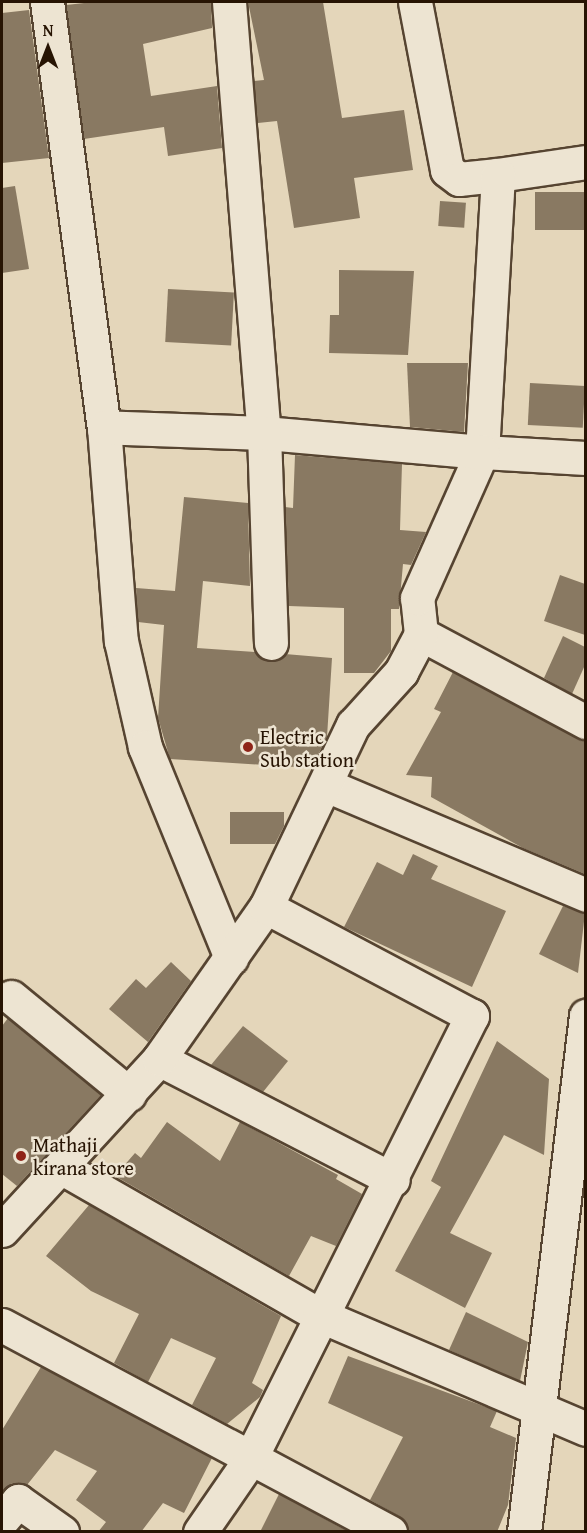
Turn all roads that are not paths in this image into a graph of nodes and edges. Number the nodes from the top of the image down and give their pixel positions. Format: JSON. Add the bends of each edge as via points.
{"nodes":[{"id":1,"x":47,"y":2,"type":"edge"},
{"id":2,"x":229,"y":2,"type":"edge"},
{"id":3,"x":415,"y":2,"type":"edge"},
{"id":4,"x":585,"y":162,"type":"edge"},
{"id":5,"x":498,"y":175,"type":"junction"},
{"id":6,"x":104,"y":427,"type":"junction"},
{"id":7,"x":264,"y":433,"type":"junction"},
{"id":8,"x":482,"y":452,"type":"junction"},
{"id":9,"x":585,"y":458,"type":"edge"},
{"id":10,"x":421,"y":634,"type":"junction"},
{"id":11,"x":271,"y":643,"type":"dead end"},
{"id":12,"x":585,"y":722,"type":"edge"},
{"id":13,"x":326,"y":785,"type":"junction"},
{"id":14,"x":585,"y":895,"type":"edge"},
{"id":15,"x":266,"y":907,"type":"junction"},
{"id":16,"x":231,"y":957,"type":"junction"},
{"id":17,"x":11,"y":997,"type":"dead end"},
{"id":18,"x":585,"y":1016,"type":"edge"},
{"id":19,"x":159,"y":1059,"type":"junction"},
{"id":20,"x":129,"y":1094,"type":"junction"},
{"id":21,"x":64,"y":1169,"type":"junction"},
{"id":22,"x":393,"y":1180,"type":"junction"},
{"id":23,"x":5,"y":1220,"type":"edge"},
{"id":24,"x":319,"y":1315,"type":"junction"},
{"id":25,"x":2,"y":1325,"type":"edge"},
{"id":26,"x":541,"y":1412,"type":"junction"},
{"id":27,"x":585,"y":1429,"type":"edge"},
{"id":28,"x":249,"y":1461,"type":"junction"},
{"id":29,"x":2,"y":1520,"type":"edge"},
{"id":30,"x":62,"y":1532,"type":"edge"},
{"id":31,"x":200,"y":1532,"type":"edge"},
{"id":32,"x":390,"y":1532,"type":"edge"},
{"id":33,"x":524,"y":1532,"type":"edge"}],
"edges":[{"from":1,"to":6,"type":"street"},
{"from":2,"to":7,"type":"street"},
{"from":3,"to":5,"type":"street","via":[[447,170],[459,179]]},
{"from":4,"to":5,"type":"street"},
{"from":5,"to":8,"type":"street"},
{"from":6,"to":7,"type":"street"},
{"from":6,"to":16,"type":"street","via":[[121,642],[143,736]]},
{"from":7,"to":8,"type":"street"},
{"from":7,"to":11,"type":"street"},
{"from":8,"to":9,"type":"street"},
{"from":8,"to":10,"type":"street","via":[[417,598]]},
{"from":10,"to":12,"type":"street"},
{"from":10,"to":13,"type":"street","via":[[401,672],[353,725]]},
{"from":13,"to":14,"type":"street"},
{"from":13,"to":15,"type":"street"},
{"from":15,"to":16,"type":"street"},
{"from":15,"to":22,"type":"street","via":[[472,1016]]},
{"from":16,"to":19,"type":"street"},
{"from":17,"to":20,"type":"street"},
{"from":18,"to":26,"type":"street"},
{"from":19,"to":20,"type":"street"},
{"from":19,"to":22,"type":"street"},
{"from":20,"to":21,"type":"street"},
{"from":21,"to":23,"type":"street"},
{"from":21,"to":24,"type":"street"},
{"from":22,"to":24,"type":"street"},
{"from":24,"to":26,"type":"street"},
{"from":24,"to":28,"type":"street"},
{"from":25,"to":28,"type":"street"},
{"from":26,"to":27,"type":"street"},
{"from":26,"to":33,"type":"street"},
{"from":28,"to":31,"type":"street"},
{"from":28,"to":32,"type":"street"},
{"from":29,"to":30,"type":"street","via":[[18,1501]]}]}
